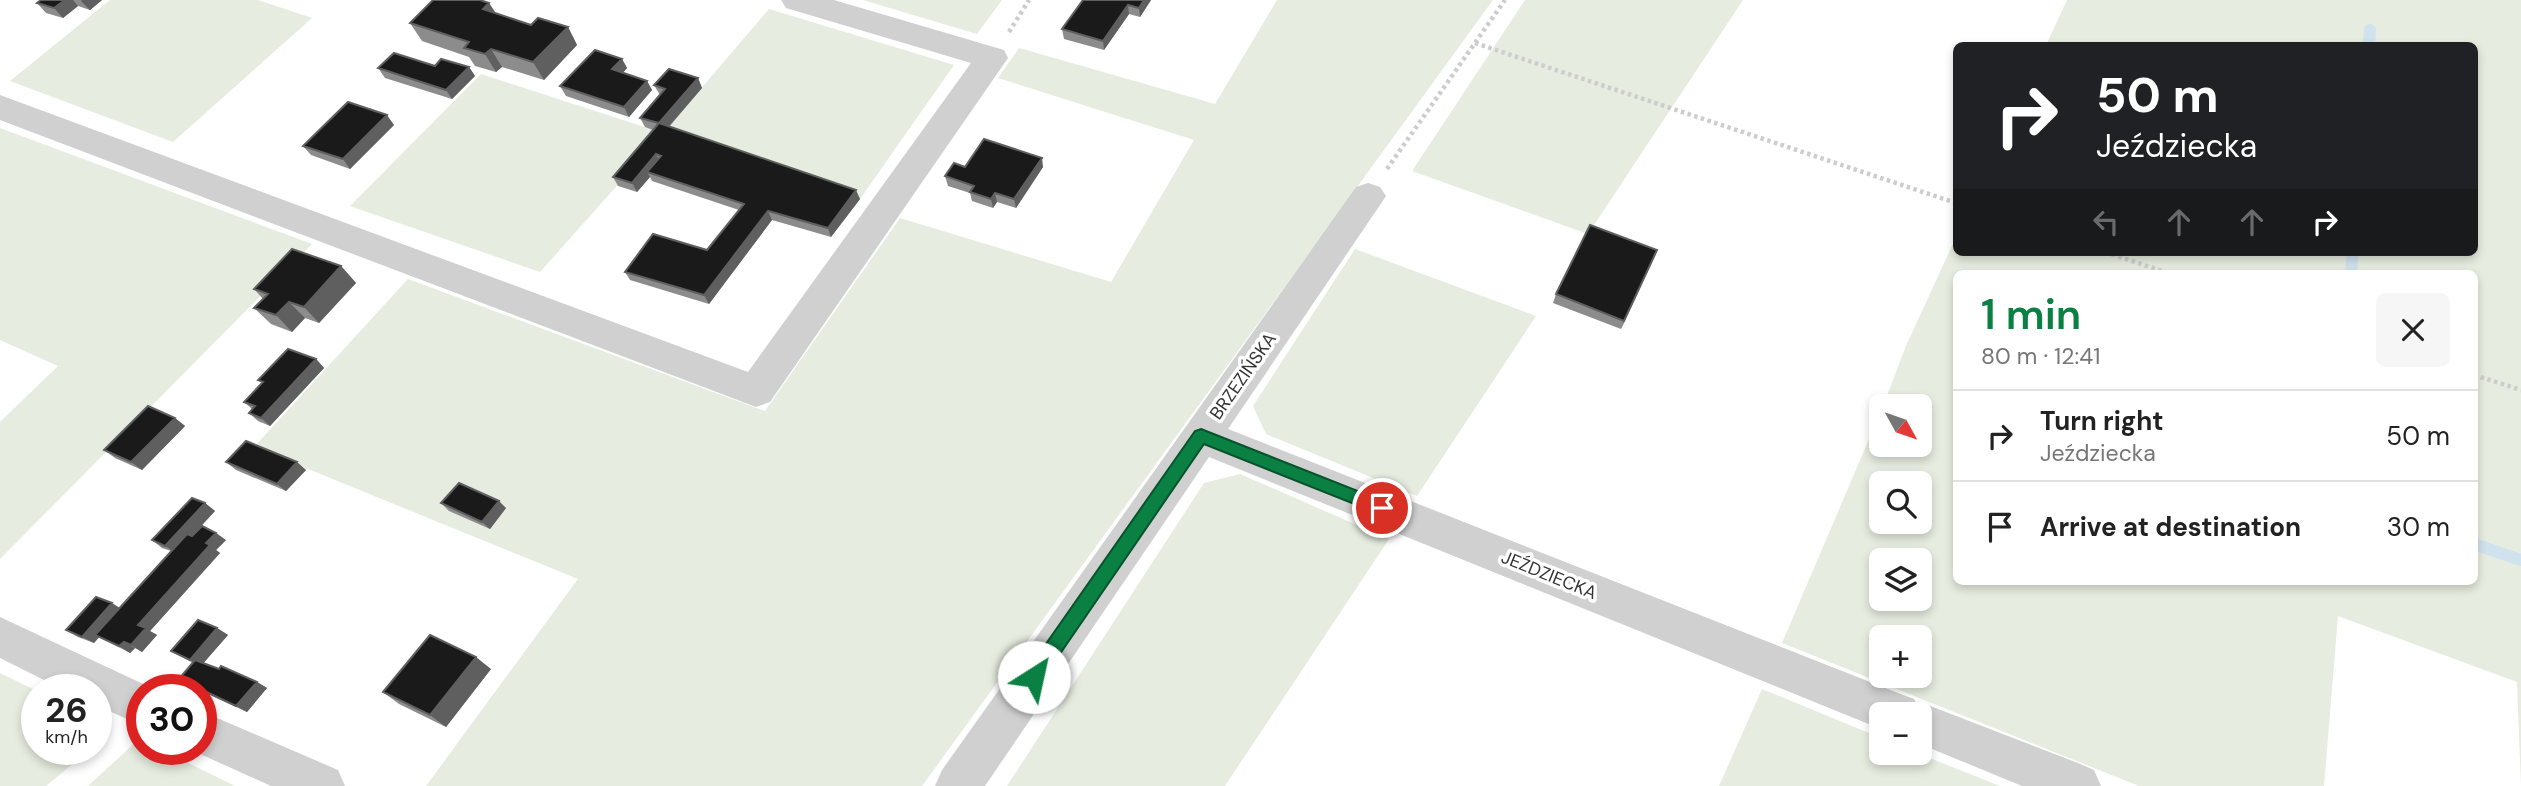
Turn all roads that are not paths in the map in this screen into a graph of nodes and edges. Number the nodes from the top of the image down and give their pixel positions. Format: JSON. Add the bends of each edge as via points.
{"nodes":[{"id":1,"x":797,"y":0,"type":"edge"},
{"id":2,"x":0,"y":107,"type":"edge"},
{"id":3,"x":1368,"y":195,"type":"road end"},
{"id":4,"x":1201,"y":436,"type":"junction"},
{"id":5,"x":0,"y":637,"type":"edge"},
{"id":6,"x":126,"y":697,"type":"edge"},
{"id":7,"x":1869,"y":702,"type":"edge"},
{"id":8,"x":1932,"y":728,"type":"edge"},
{"id":9,"x":217,"y":739,"type":"edge"},
{"id":10,"x":322,"y":786,"type":"edge"},
{"id":11,"x":958,"y":786,"type":"edge"},
{"id":12,"x":2078,"y":786,"type":"edge"}],
"edges":[{"from":1,"to":2,"type":"street","via":[[992,58],[756,391]]},
{"from":3,"to":4,"type":"street","name":"BRZEZIŃSKA"},
{"from":4,"to":7,"type":"street","name":"JEŹDZIECKA"},
{"from":4,"to":11,"type":"street","name":"BRZEZIŃSKA"},
{"from":5,"to":6,"type":"street"},
{"from":8,"to":12,"type":"street"},
{"from":9,"to":10,"type":"street"}]}
